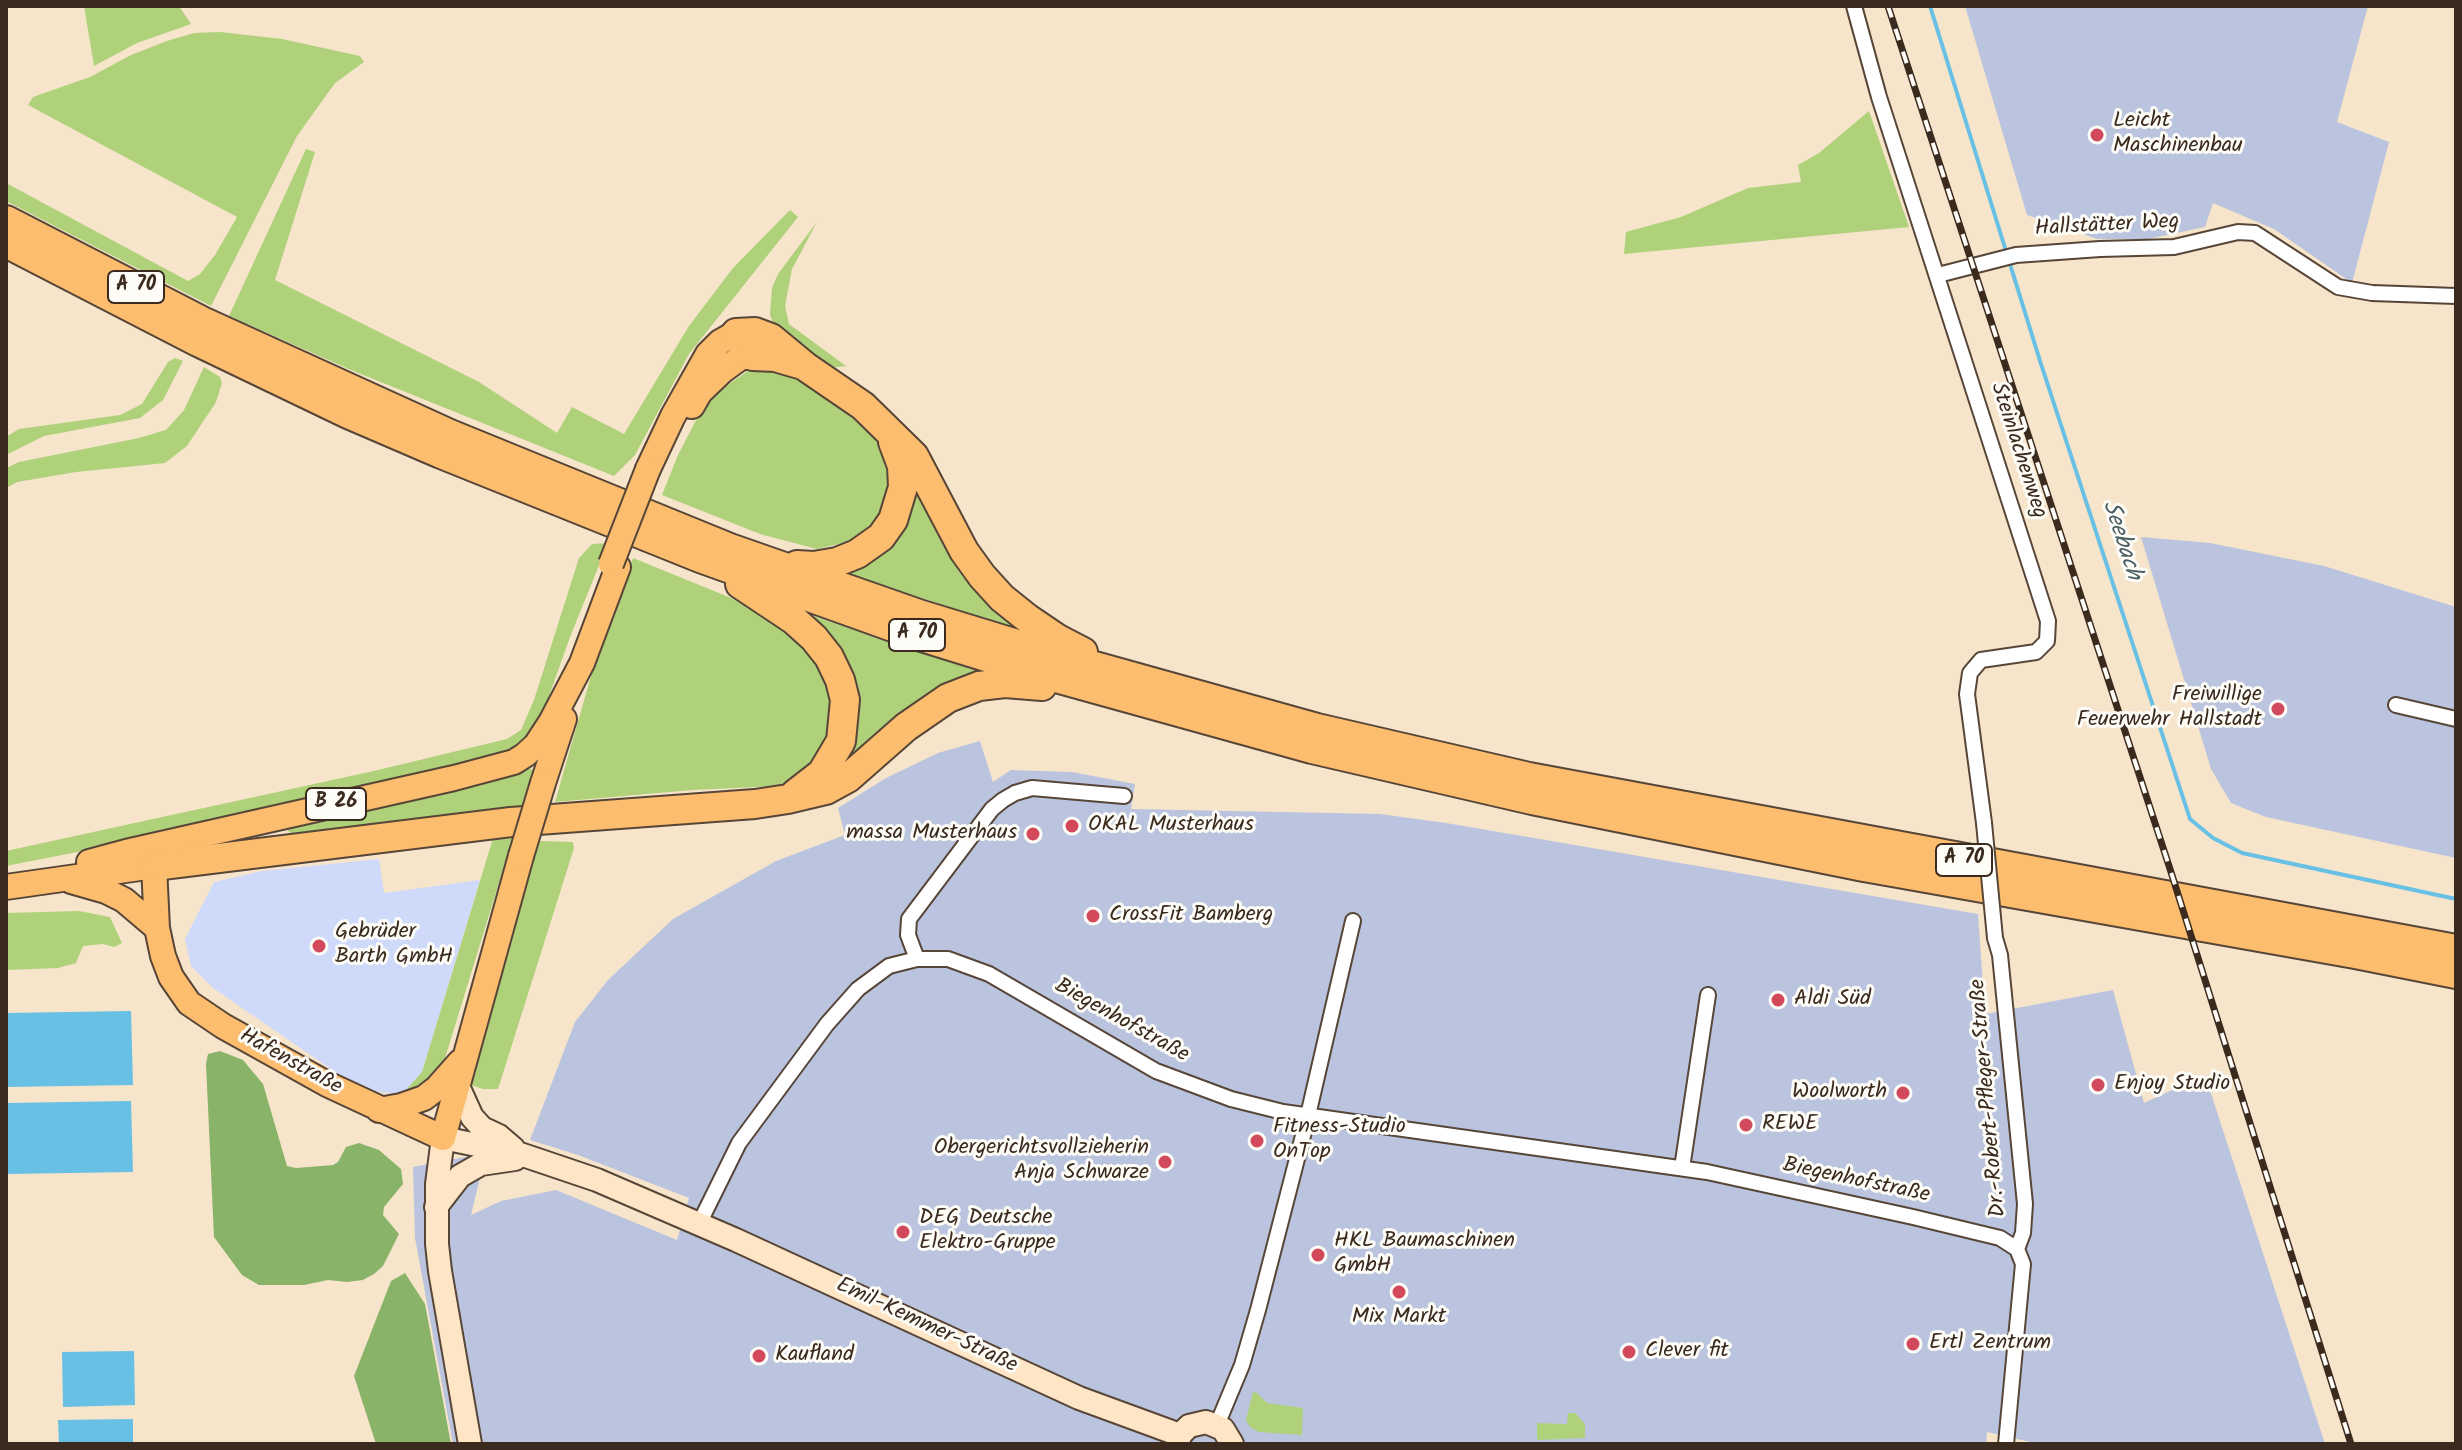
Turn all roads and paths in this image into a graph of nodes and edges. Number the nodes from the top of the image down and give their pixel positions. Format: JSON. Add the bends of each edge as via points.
{"nodes":[{"id":1,"x":1854,"y":6,"type":"edge"},
{"id":2,"x":6,"y":220,"type":"edge"},
{"id":3,"x":6,"y":243,"type":"edge"},
{"id":4,"x":1938,"y":275,"type":"junction"},
{"id":5,"x":2456,"y":296,"type":"edge"},
{"id":6,"x":744,"y":344,"type":"joint"},
{"id":7,"x":888,"y":430,"type":"junction"},
{"id":8,"x":700,"y":558,"type":"junction"},
{"id":9,"x":778,"y":564,"type":"junction"},
{"id":10,"x":2047,"y":641,"type":"joint"},
{"id":11,"x":582,"y":663,"type":"junction"},
{"id":12,"x":1137,"y":691,"type":"junction"},
{"id":13,"x":2396,"y":705,"type":"dead end"},
{"id":14,"x":2456,"y":719,"type":"edge"},
{"id":15,"x":1124,"y":796,"type":"dead end"},
{"id":16,"x":788,"y":799,"type":"junction"},
{"id":17,"x":154,"y":866,"type":"junction"},
{"id":18,"x":52,"y":880,"type":"junction"},
{"id":19,"x":6,"y":887,"type":"edge"},
{"id":20,"x":1353,"y":921,"type":"dead end"},
{"id":21,"x":157,"y":928,"type":"junction"},
{"id":22,"x":2456,"y":949,"type":"edge"},
{"id":23,"x":917,"y":959,"type":"junction"},
{"id":24,"x":2456,"y":974,"type":"edge"},
{"id":25,"x":1708,"y":995,"type":"dead end"},
{"id":26,"x":465,"y":1057,"type":"junction"},
{"id":27,"x":457,"y":1084,"type":"junction"},
{"id":28,"x":379,"y":1110,"type":"junction"},
{"id":29,"x":1309,"y":1115,"type":"junction"},
{"id":30,"x":443,"y":1138,"type":"junction"},
{"id":31,"x":528,"y":1156,"type":"junction"},
{"id":32,"x":1682,"y":1168,"type":"junction"},
{"id":33,"x":436,"y":1208,"type":"junction"},
{"id":34,"x":699,"y":1224,"type":"junction"},
{"id":35,"x":2017,"y":1249,"type":"junction"},
{"id":36,"x":1217,"y":1425,"type":"junction"},
{"id":37,"x":1179,"y":1440,"type":"edge"},
{"id":38,"x":470,"y":1444,"type":"edge"},
{"id":39,"x":1232,"y":1444,"type":"edge"},
{"id":40,"x":2006,"y":1444,"type":"edge"}],
"edges":[{"from":1,"to":4,"type":"street","name":"Steinlachenweg"},
{"from":2,"to":9,"type":"highway","number":"A 70","via":[[202,321],[389,407],[595,495]]},
{"from":3,"to":8,"type":"highway","number":"A 70","via":[[348,414]]},
{"from":4,"to":5,"type":"street","name":"Hallstätter Weg","via":[[2016,255],[2174,247],[2224,234],[2255,233],[2338,287]]},
{"from":4,"to":10,"type":"street","name":"Steinlachenweg","via":[[2045,609]]},
{"from":6,"to":7,"type":"highway","via":[[806,367]]},
{"from":6,"to":11,"type":"main road","number":"B 26","via":[[740,358],[700,392],[652,471]]},
{"from":7,"to":9,"type":"highway","via":[[902,466],[903,487],[893,520],[881,537],[837,562]]},
{"from":7,"to":12,"type":"highway","via":[[914,456],[964,551],[1002,598]]},
{"from":8,"to":12,"type":"highway","number":"A 70","via":[[915,635]]},
{"from":8,"to":16,"type":"highway","via":[[794,620],[829,657],[840,680],[845,700],[841,741],[822,773]]},
{"from":9,"to":12,"type":"highway","number":"A 70"},
{"from":10,"to":35,"type":"street","name":"Dr.-Robert-Pfleger-Straße","bridge":true,"via":[[2029,655],[1981,660],[1970,673],[1967,694],[2025,1204]]},
{"from":11,"to":18,"type":"main road","number":"B 26","via":[[536,745],[514,762],[126,852]]},
{"from":11,"to":26,"type":"main road","number":"B 26","bridge":true},
{"from":12,"to":16,"type":"highway","via":[[979,686],[929,709],[848,778],[826,790]]},
{"from":12,"to":22,"type":"highway","number":"A 70","via":[[1529,777]]},
{"from":12,"to":24,"type":"highway","number":"A 70","via":[[1312,749],[1547,803],[1864,867]]},
{"from":13,"to":14,"type":"street"},
{"from":15,"to":23,"type":"street","via":[[1032,788],[1003,800],[909,919],[908,935]]},
{"from":16,"to":17,"type":"highway","via":[[511,822]]},
{"from":17,"to":18,"type":"main road","number":"B 26"},
{"from":17,"to":21,"type":"main road","name":"Hafenstraße"},
{"from":18,"to":19,"type":"main road","number":"B 26"},
{"from":18,"to":21,"type":"main road","via":[[106,891]]},
{"from":20,"to":29,"type":"street"},
{"from":21,"to":28,"type":"main road","name":"Hafenstraße","via":[[180,994],[200,1011]]},
{"from":23,"to":29,"type":"street","name":"Biegenhofstraße","via":[[948,959],[989,974],[1134,1059],[1195,1087]]},
{"from":23,"to":34,"type":"street","name":"Biegenhofstraße","via":[[876,974],[827,1024],[739,1143]]},
{"from":25,"to":32,"type":"street"},
{"from":26,"to":27,"type":"main road","number":"B 26"},
{"from":26,"to":28,"type":"main road","via":[[424,1098]]},
{"from":27,"to":30,"type":"main road","number":"B 26"},
{"from":27,"to":31,"type":"street","via":[[482,1128]]},
{"from":28,"to":30,"type":"main road","name":"Hafenstraße"},
{"from":29,"to":32,"type":"street","name":"Biegenhofstraße"},
{"from":29,"to":36,"type":"street","via":[[1249,1343]]},
{"from":30,"to":31,"type":"street"},
{"from":30,"to":33,"type":"street"},
{"from":31,"to":33,"type":"street","via":[[481,1164],[460,1176]]},
{"from":31,"to":34,"type":"street","name":"Emil-Kemmer-Straße"},
{"from":32,"to":35,"type":"street","name":"Biegenhofstraße","via":[[2000,1238]]},
{"from":33,"to":38,"type":"street","via":[[437,1244]]},
{"from":34,"to":37,"type":"street","name":"Emil-Kemmer-Straße"},
{"from":35,"to":40,"type":"street","name":"Dr.-Robert-Pfleger-Straße","via":[[2023,1264]]},
{"from":36,"to":37,"type":"street","via":[[1197,1423]]},
{"from":36,"to":39,"type":"street"}]}
